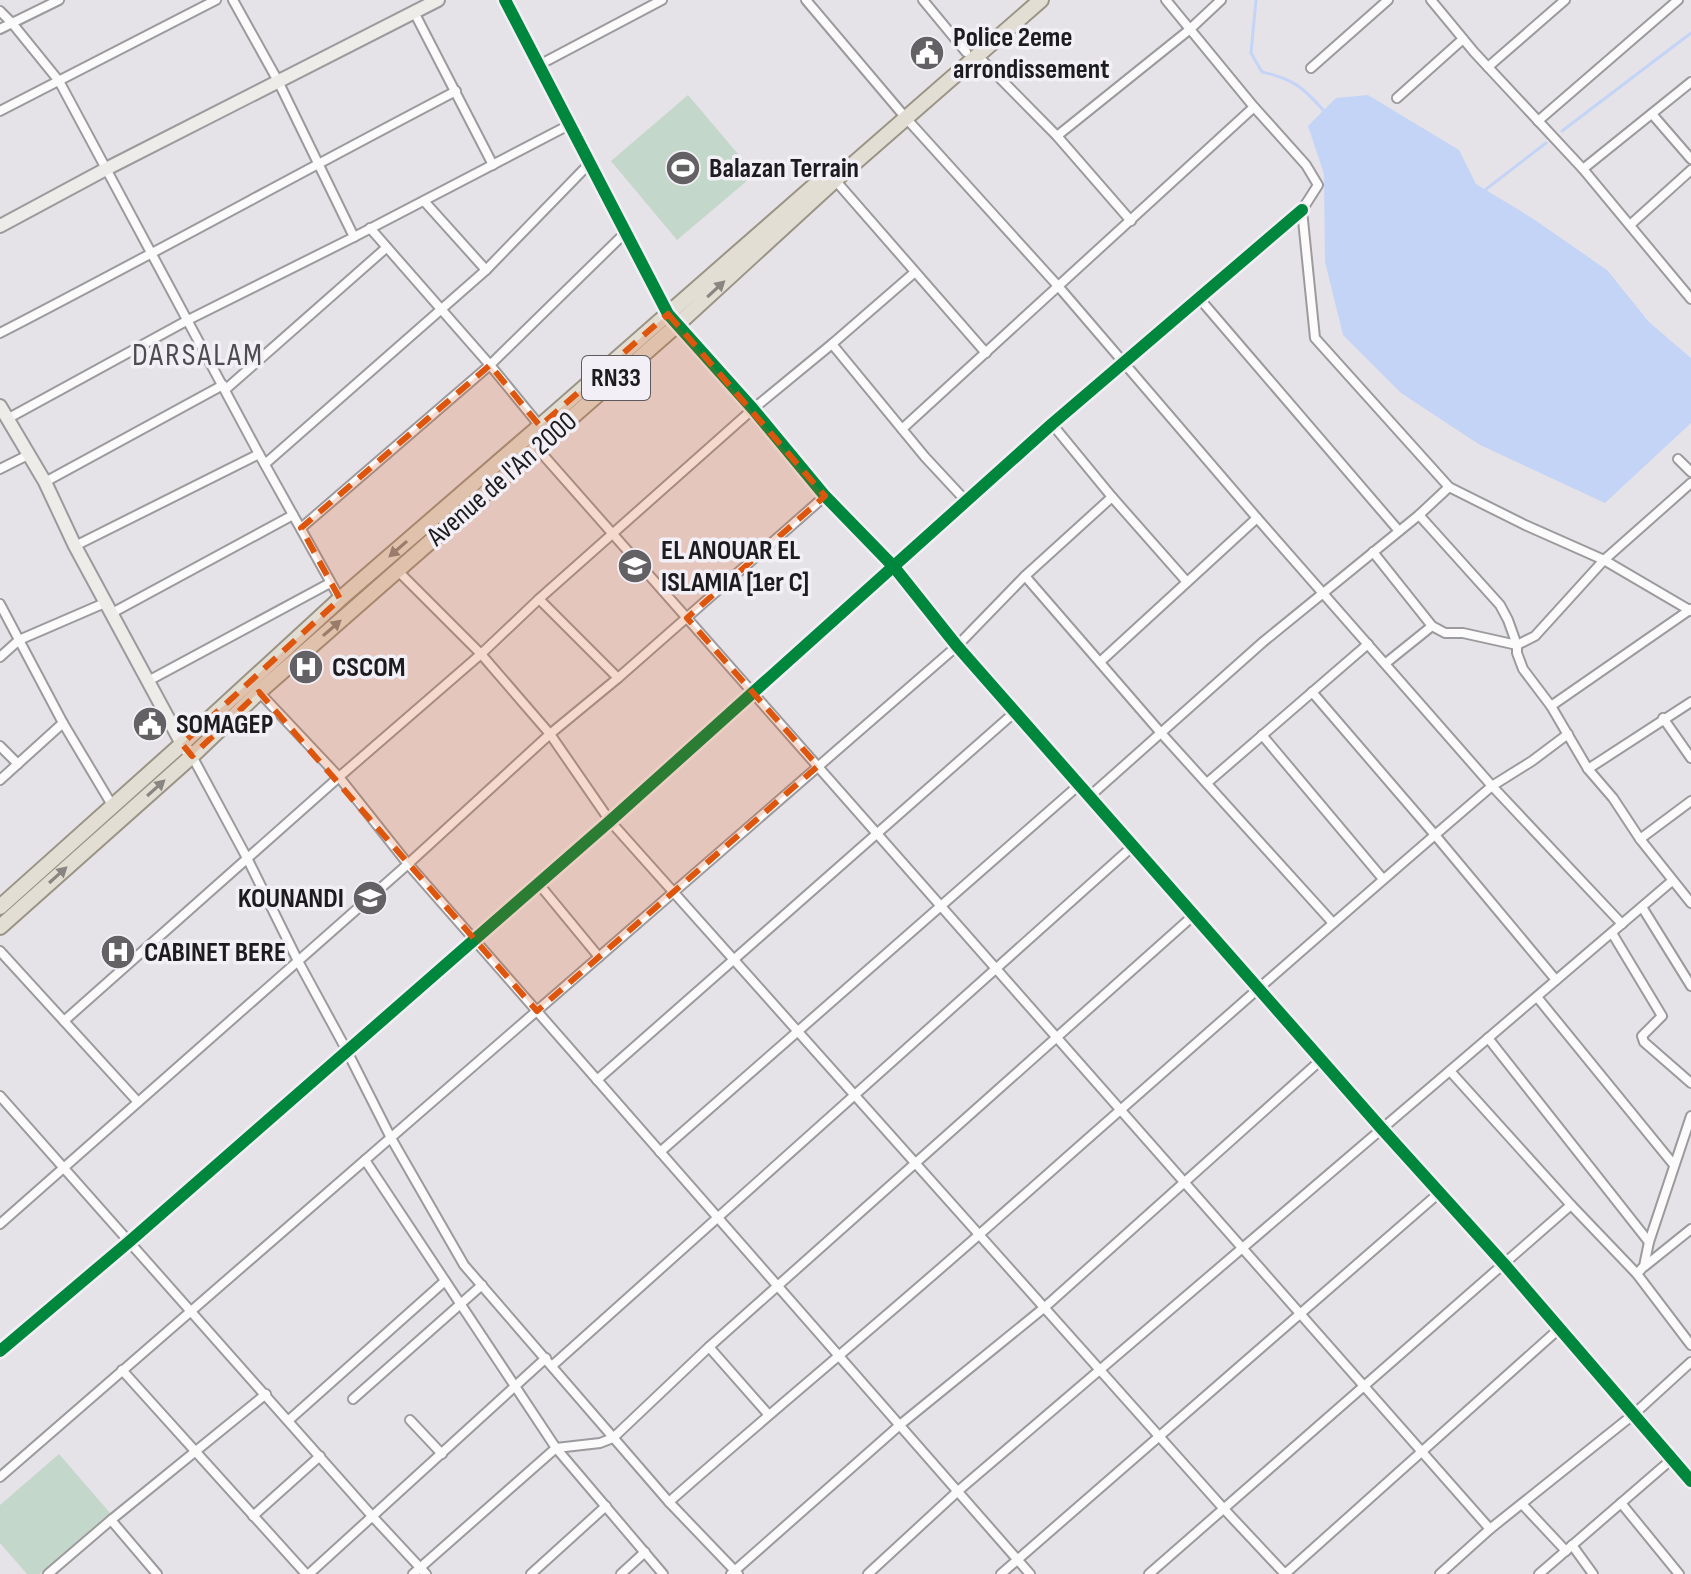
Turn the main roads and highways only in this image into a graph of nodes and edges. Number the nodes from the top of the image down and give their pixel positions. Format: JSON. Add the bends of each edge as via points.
{"nodes":[{"id":1,"x":1025,"y":0,"type":"edge"},
{"id":2,"x":1041,"y":0,"type":"edge"},
{"id":3,"x":971,"y":53,"type":"junction"},
{"id":4,"x":903,"y":114,"type":"junction"},
{"id":5,"x":672,"y":319,"type":"junction"},
{"id":6,"x":187,"y":750,"type":"junction"},
{"id":7,"x":0,"y":907,"type":"edge"},
{"id":8,"x":0,"y":927,"type":"edge"}],
"edges":[{"from":1,"to":3,"type":"main road","name":"Avenue de l'An 2000","number":"RN33"},
{"from":2,"to":3,"type":"main road","name":"Avenue de l'An 2000","number":"RN33"},
{"from":3,"to":4,"type":"main road","name":"Avenue de l'An 2000","number":"RN33"},
{"from":4,"to":5,"type":"main road","name":"Avenue de l'An 2000","number":"RN33"},
{"from":5,"to":4,"type":"main road","name":"Avenue de l'An 2000","number":"RN33","one_way":true,"via":[[835,180]]},
{"from":6,"to":5,"type":"main road","name":"Avenue de l'An 2000","number":"RN33","one_way":true,"via":[[537,448]]},
{"from":5,"to":6,"type":"main road","name":"Avenue de l'An 2000","number":"RN33","one_way":true,"via":[[340,599]]},
{"from":6,"to":7,"type":"main road","name":"Avenue de l'An 2000","via":[[112,805]]},
{"from":8,"to":6,"type":"main road","name":"Avenue de l'An 2000","one_way":true}]}
